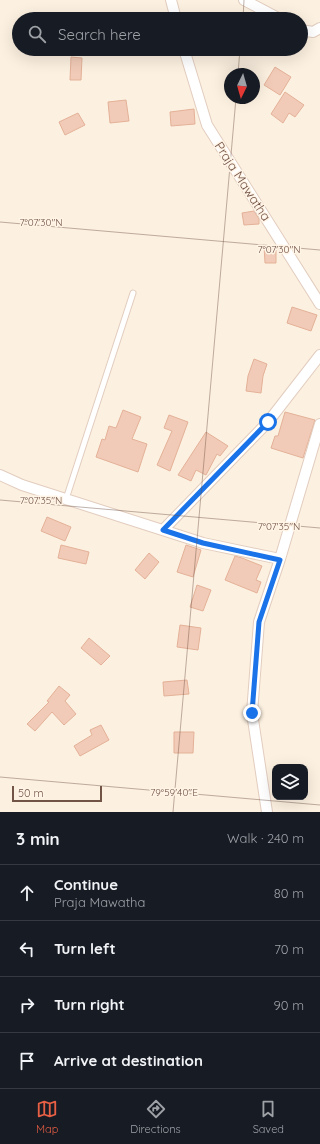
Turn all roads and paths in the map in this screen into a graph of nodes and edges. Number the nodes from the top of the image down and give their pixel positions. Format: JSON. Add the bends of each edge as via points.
{"nodes":[{"id":1,"x":171,"y":0,"type":"edge"},
{"id":2,"x":244,"y":0,"type":"edge"},
{"id":3,"x":174,"y":12,"type":"edge"},
{"id":4,"x":267,"y":12,"type":"edge"},
{"id":5,"x":320,"y":28,"type":"edge"},
{"id":6,"x":308,"y":31,"type":"edge"},
{"id":7,"x":186,"y":56,"type":"edge"},
{"id":8,"x":133,"y":293,"type":"dead end"},
{"id":9,"x":320,"y":304,"type":"edge"},
{"id":10,"x":320,"y":355,"type":"edge"},
{"id":11,"x":320,"y":424,"type":"edge"},
{"id":12,"x":0,"y":475,"type":"edge"},
{"id":13,"x":66,"y":499,"type":"junction"},
{"id":14,"x":163,"y":530,"type":"junction"},
{"id":15,"x":280,"y":560,"type":"junction"},
{"id":16,"x":267,"y":812,"type":"edge"}],
"edges":[{"from":1,"to":3,"type":"street"},
{"from":2,"to":4,"type":"street"},
{"from":5,"to":6,"type":"street","via":[[313,32]]},
{"from":7,"to":9,"type":"street","name":"Praja Mawatha","via":[[207,125]]},
{"from":8,"to":13,"type":"lane"},
{"from":10,"to":14,"type":"street","via":[[268,422]]},
{"from":11,"to":15,"type":"street"},
{"from":12,"to":13,"type":"street"},
{"from":13,"to":14,"type":"street"},
{"from":14,"to":15,"type":"street","via":[[203,543]]},
{"from":15,"to":16,"type":"street","via":[[259,622],[252,713]]}]}
